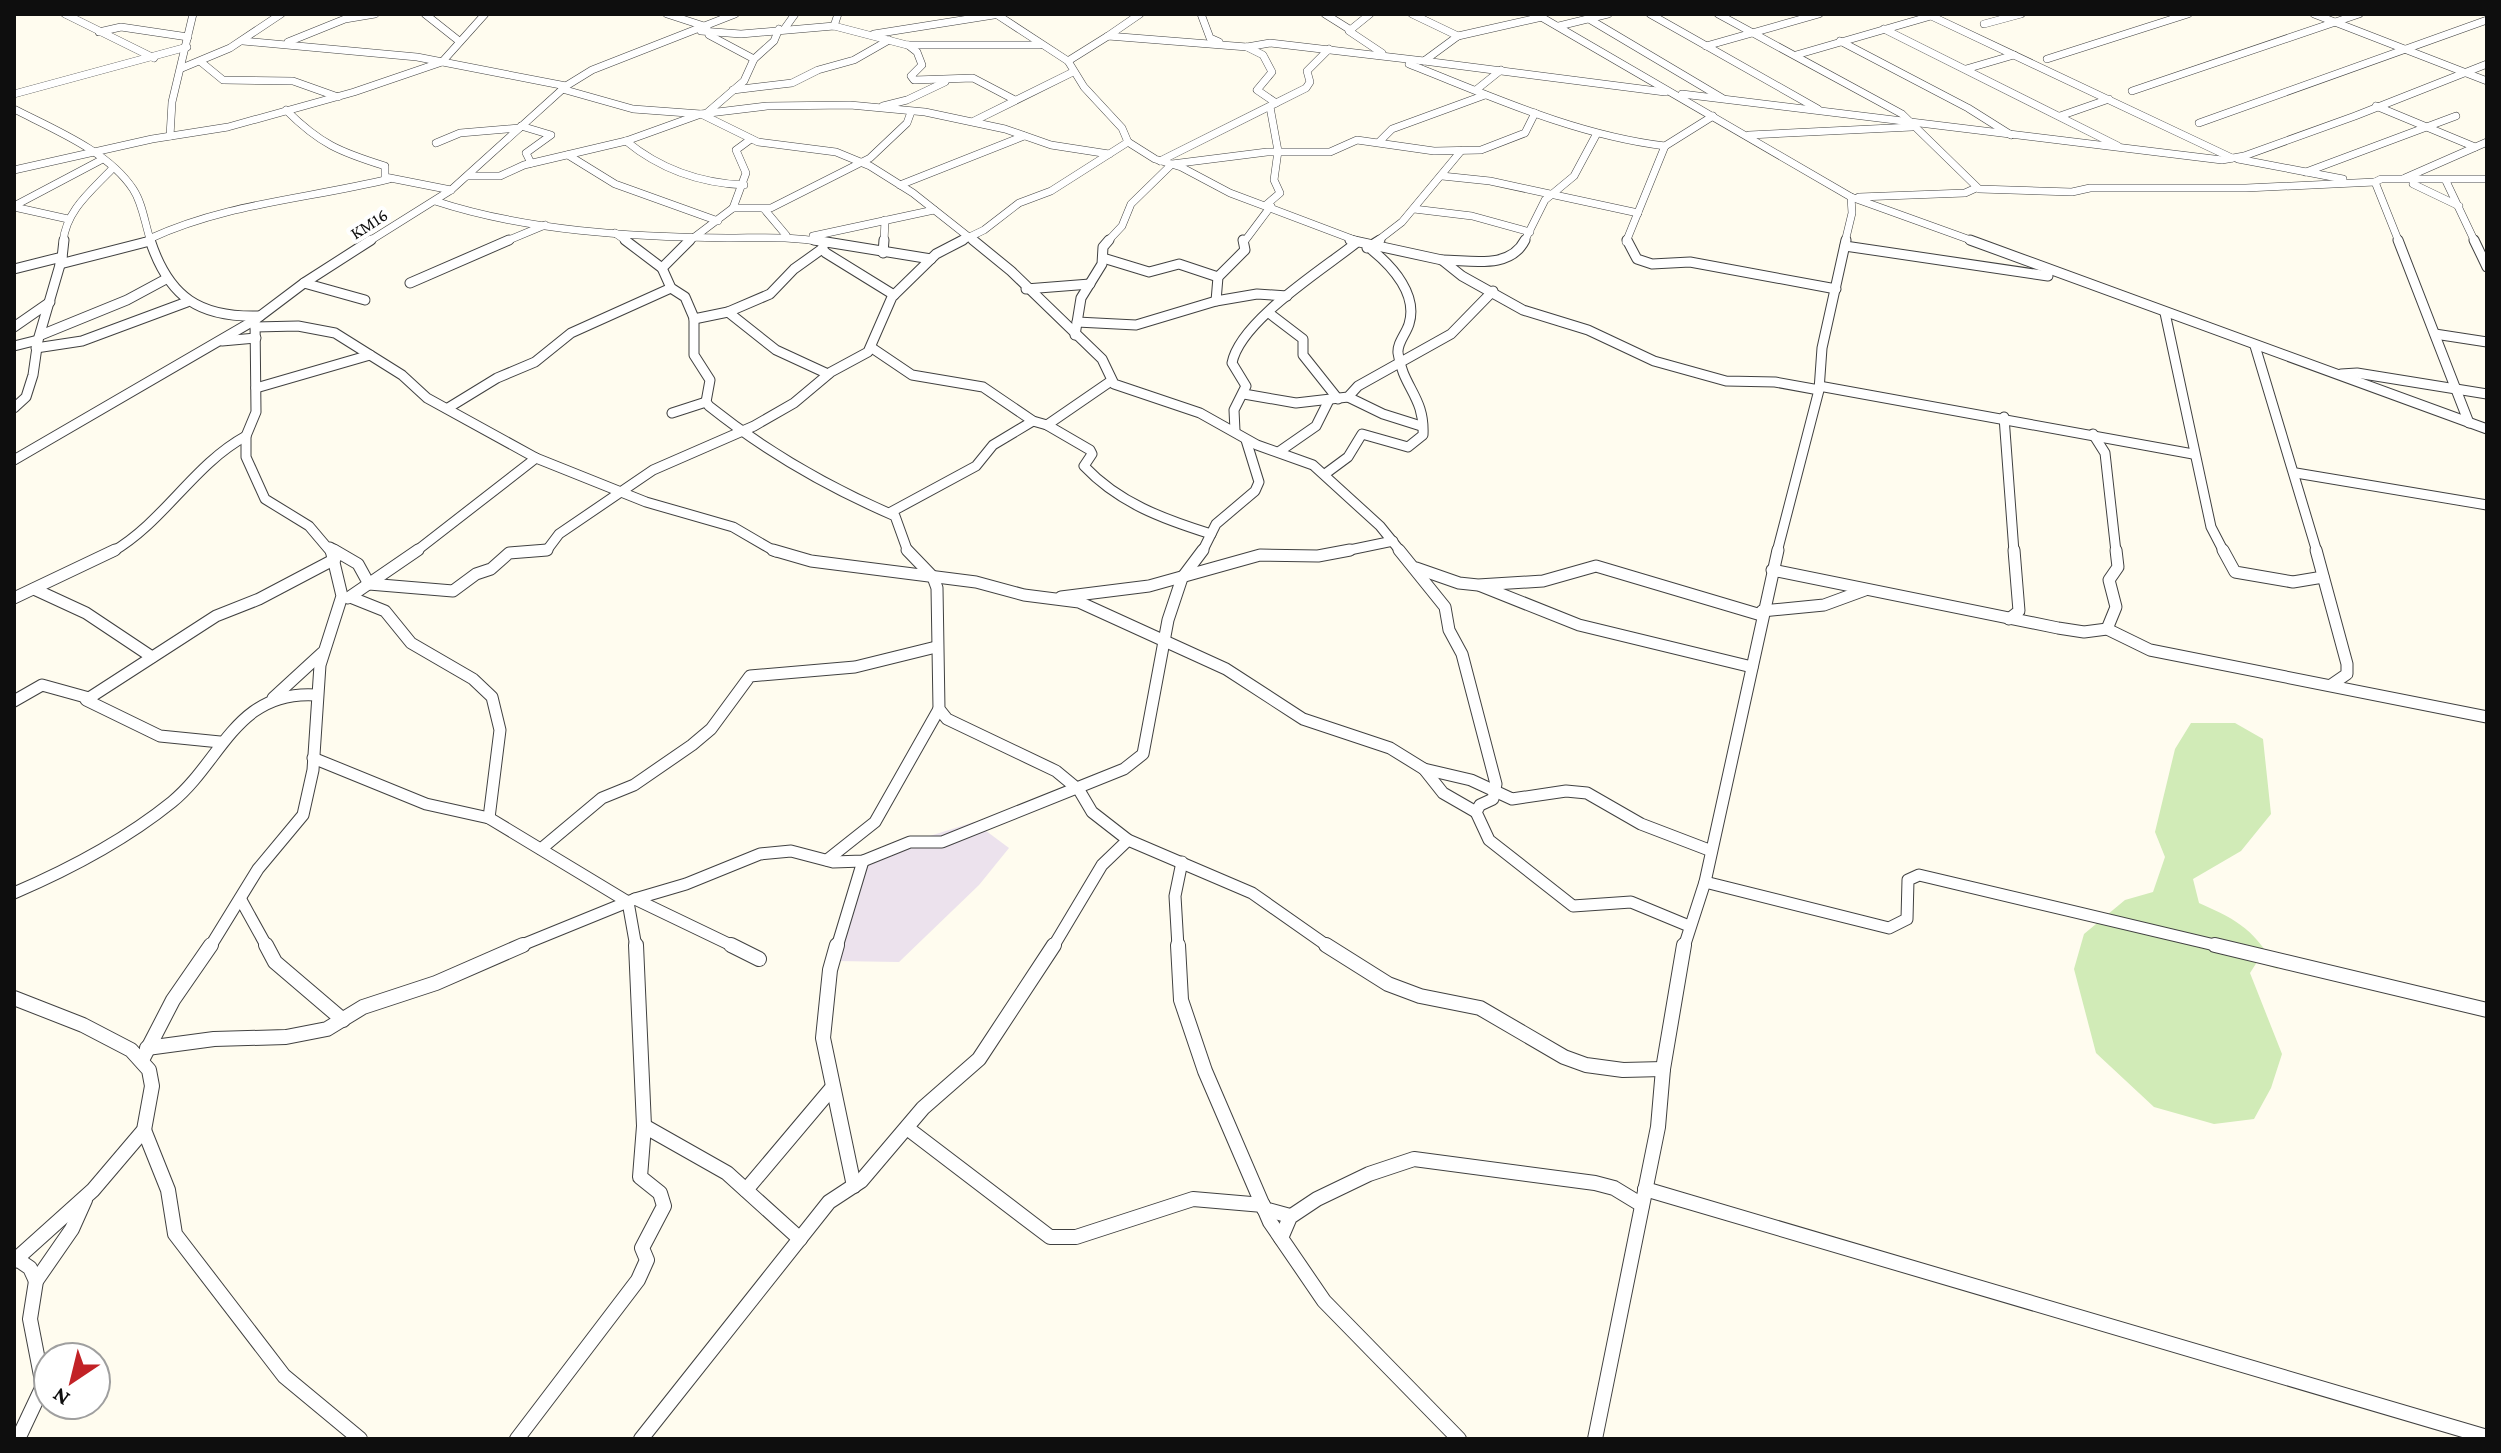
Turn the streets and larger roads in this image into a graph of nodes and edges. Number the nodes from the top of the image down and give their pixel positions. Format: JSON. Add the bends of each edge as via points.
{"nodes":[{"id":1,"x":65,"y":14,"type":"edge"},
{"id":2,"x":193,"y":14,"type":"edge"},
{"id":3,"x":281,"y":14,"type":"edge"},
{"id":4,"x":375,"y":14,"type":"edge"},
{"id":5,"x":425,"y":14,"type":"edge"},
{"id":6,"x":485,"y":14,"type":"edge"},
{"id":7,"x":667,"y":14,"type":"edge"},
{"id":8,"x":735,"y":14,"type":"edge"},
{"id":9,"x":795,"y":14,"type":"edge"},
{"id":10,"x":838,"y":14,"type":"edge"},
{"id":11,"x":997,"y":14,"type":"edge"},
{"id":12,"x":1140,"y":14,"type":"edge"},
{"id":13,"x":1201,"y":14,"type":"edge"},
{"id":14,"x":1325,"y":14,"type":"edge"},
{"id":15,"x":1370,"y":14,"type":"edge"},
{"id":16,"x":1412,"y":14,"type":"edge"},
{"id":17,"x":1608,"y":14,"type":"edge"},
{"id":18,"x":1650,"y":14,"type":"edge"},
{"id":19,"x":1718,"y":14,"type":"edge"},
{"id":20,"x":1819,"y":14,"type":"edge"},
{"id":21,"x":2021,"y":14,"type":"edge"},
{"id":22,"x":2188,"y":14,"type":"edge"},
{"id":23,"x":2314,"y":14,"type":"edge"},
{"id":24,"x":2359,"y":14,"type":"edge"},
{"id":25,"x":1929,"y":15,"type":"edge"},
{"id":26,"x":1539,"y":16,"type":"edge"},
{"id":27,"x":1589,"y":19,"type":"junction"},
{"id":28,"x":2487,"y":20,"type":"edge"},
{"id":29,"x":2334,"y":22,"type":"junction"},
{"id":30,"x":1984,"y":24,"type":"dead end"},
{"id":31,"x":834,"y":26,"type":"junction"},
{"id":32,"x":1559,"y":26,"type":"junction"},
{"id":33,"x":782,"y":29,"type":"junction"},
{"id":34,"x":1349,"y":29,"type":"junction"},
{"id":35,"x":1884,"y":29,"type":"junction"},
{"id":36,"x":704,"y":30,"type":"junction"},
{"id":37,"x":98,"y":32,"type":"junction"},
{"id":38,"x":1753,"y":33,"type":"junction"},
{"id":39,"x":872,"y":34,"type":"junction"},
{"id":40,"x":1108,"y":36,"type":"junction"},
{"id":41,"x":1458,"y":36,"type":"junction"},
{"id":42,"x":188,"y":37,"type":"junction"},
{"id":43,"x":889,"y":40,"type":"junction"},
{"id":44,"x":243,"y":41,"type":"junction"},
{"id":45,"x":459,"y":41,"type":"junction"},
{"id":46,"x":1840,"y":41,"type":"junction"},
{"id":47,"x":1223,"y":43,"type":"junction"},
{"id":48,"x":284,"y":44,"type":"junction"},
{"id":49,"x":907,"y":45,"type":"junction"},
{"id":50,"x":1041,"y":45,"type":"junction"},
{"id":51,"x":1706,"y":46,"type":"junction"},
{"id":52,"x":187,"y":47,"type":"junction"},
{"id":53,"x":1247,"y":47,"type":"junction"},
{"id":54,"x":1329,"y":49,"type":"junction"},
{"id":55,"x":2403,"y":49,"type":"junction"},
{"id":56,"x":1386,"y":55,"type":"junction"},
{"id":57,"x":1796,"y":55,"type":"junction"},
{"id":58,"x":2014,"y":55,"type":"junction"},
{"id":59,"x":154,"y":58,"type":"junction"},
{"id":60,"x":1408,"y":58,"type":"junction"},
{"id":61,"x":754,"y":59,"type":"junction"},
{"id":62,"x":2047,"y":59,"type":"dead end"},
{"id":63,"x":1068,"y":61,"type":"junction"},
{"id":64,"x":1424,"y":61,"type":"junction"},
{"id":65,"x":201,"y":62,"type":"junction"},
{"id":66,"x":442,"y":62,"type":"junction"},
{"id":67,"x":2487,"y":64,"type":"edge"},
{"id":68,"x":182,"y":68,"type":"junction"},
{"id":69,"x":1966,"y":69,"type":"junction"},
{"id":70,"x":1501,"y":70,"type":"junction"},
{"id":71,"x":1073,"y":72,"type":"junction"},
{"id":72,"x":2464,"y":72,"type":"junction"},
{"id":73,"x":945,"y":81,"type":"junction"},
{"id":74,"x":2487,"y":81,"type":"edge"},
{"id":75,"x":753,"y":87,"type":"junction"},
{"id":76,"x":564,"y":88,"type":"junction"},
{"id":77,"x":733,"y":90,"type":"junction"},
{"id":78,"x":1476,"y":90,"type":"junction"},
{"id":79,"x":2132,"y":91,"type":"dead end"},
{"id":80,"x":14,"y":94,"type":"edge"},
{"id":81,"x":1676,"y":94,"type":"junction"},
{"id":82,"x":1485,"y":95,"type":"junction"},
{"id":83,"x":338,"y":97,"type":"junction"},
{"id":84,"x":1722,"y":99,"type":"junction"},
{"id":85,"x":2109,"y":99,"type":"junction"},
{"id":86,"x":1015,"y":100,"type":"junction"},
{"id":87,"x":1273,"y":105,"type":"junction"},
{"id":88,"x":767,"y":106,"type":"junction"},
{"id":89,"x":2376,"y":106,"type":"junction"},
{"id":90,"x":874,"y":108,"type":"junction"},
{"id":91,"x":14,"y":109,"type":"edge"},
{"id":92,"x":286,"y":110,"type":"junction"},
{"id":93,"x":645,"y":111,"type":"junction"},
{"id":94,"x":1822,"y":111,"type":"junction"},
{"id":95,"x":911,"y":112,"type":"junction"},
{"id":96,"x":704,"y":113,"type":"junction"},
{"id":97,"x":1535,"y":113,"type":"junction"},
{"id":98,"x":1713,"y":116,"type":"junction"},
{"id":99,"x":2060,"y":116,"type":"junction"},
{"id":100,"x":2456,"y":116,"type":"dead end"},
{"id":101,"x":974,"y":121,"type":"junction"},
{"id":102,"x":2199,"y":123,"type":"dead end"},
{"id":103,"x":1913,"y":124,"type":"junction"},
{"id":104,"x":520,"y":127,"type":"junction"},
{"id":105,"x":2426,"y":128,"type":"junction"},
{"id":106,"x":654,"y":131,"type":"junction"},
{"id":107,"x":1596,"y":135,"type":"junction"},
{"id":108,"x":1749,"y":135,"type":"junction"},
{"id":109,"x":2011,"y":135,"type":"junction"},
{"id":110,"x":170,"y":136,"type":"junction"},
{"id":111,"x":1024,"y":136,"type":"junction"},
{"id":112,"x":751,"y":139,"type":"junction"},
{"id":113,"x":626,"y":141,"type":"junction"},
{"id":114,"x":1128,"y":142,"type":"junction"},
{"id":115,"x":1379,"y":142,"type":"junction"},
{"id":116,"x":2487,"y":142,"type":"edge"},
{"id":117,"x":436,"y":143,"type":"dead end"},
{"id":118,"x":1665,"y":146,"type":"junction"},
{"id":119,"x":2475,"y":147,"type":"junction"},
{"id":120,"x":2126,"y":149,"type":"junction"},
{"id":121,"x":1278,"y":151,"type":"junction"},
{"id":122,"x":1461,"y":151,"type":"junction"},
{"id":123,"x":1109,"y":154,"type":"junction"},
{"id":124,"x":568,"y":155,"type":"junction"},
{"id":125,"x":97,"y":157,"type":"junction"},
{"id":126,"x":2233,"y":158,"type":"junction"},
{"id":127,"x":1160,"y":161,"type":"junction"},
{"id":128,"x":862,"y":162,"type":"junction"},
{"id":129,"x":531,"y":163,"type":"junction"},
{"id":130,"x":1172,"y":164,"type":"junction"},
{"id":131,"x":14,"y":170,"type":"edge"},
{"id":132,"x":111,"y":170,"type":"junction"},
{"id":133,"x":2306,"y":172,"type":"junction"},
{"id":134,"x":468,"y":176,"type":"junction"},
{"id":135,"x":1442,"y":176,"type":"junction"},
{"id":136,"x":389,"y":179,"type":"junction"},
{"id":137,"x":2487,"y":179,"type":"edge"},
{"id":138,"x":2401,"y":180,"type":"junction"},
{"id":139,"x":2446,"y":181,"type":"junction"},
{"id":140,"x":2371,"y":182,"type":"junction"},
{"id":141,"x":744,"y":185,"type":"junction"},
{"id":142,"x":900,"y":185,"type":"junction"},
{"id":143,"x":1976,"y":188,"type":"junction"},
{"id":144,"x":451,"y":190,"type":"junction"},
{"id":145,"x":1549,"y":194,"type":"junction"},
{"id":146,"x":1851,"y":197,"type":"junction"},
{"id":147,"x":435,"y":201,"type":"junction"},
{"id":148,"x":1268,"y":205,"type":"junction"},
{"id":149,"x":14,"y":206,"type":"edge"},
{"id":150,"x":2460,"y":206,"type":"junction"},
{"id":151,"x":733,"y":208,"type":"junction"},
{"id":152,"x":1414,"y":209,"type":"junction"},
{"id":153,"x":765,"y":210,"type":"junction"},
{"id":154,"x":934,"y":210,"type":"junction"},
{"id":155,"x":1638,"y":213,"type":"junction"},
{"id":156,"x":68,"y":219,"type":"junction"},
{"id":157,"x":885,"y":220,"type":"junction"},
{"id":158,"x":718,"y":221,"type":"junction"},
{"id":159,"x":549,"y":224,"type":"junction"},
{"id":160,"x":1530,"y":232,"type":"junction"},
{"id":161,"x":615,"y":233,"type":"junction"},
{"id":162,"x":786,"y":235,"type":"junction"},
{"id":163,"x":694,"y":236,"type":"junction"},
{"id":164,"x":149,"y":237,"type":"junction"},
{"id":165,"x":969,"y":237,"type":"junction"},
{"id":166,"x":804,"y":238,"type":"junction"},
{"id":167,"x":1356,"y":243,"type":"junction"},
{"id":168,"x":824,"y":245,"type":"junction"},
{"id":169,"x":1845,"y":246,"type":"junction"},
{"id":170,"x":1369,"y":247,"type":"junction"},
{"id":171,"x":1981,"y":247,"type":"junction"},
{"id":172,"x":883,"y":253,"type":"junction"},
{"id":173,"x":1343,"y":256,"type":"junction"},
{"id":174,"x":1103,"y":258,"type":"junction"},
{"id":175,"x":931,"y":259,"type":"junction"},
{"id":176,"x":61,"y":260,"type":"junction"},
{"id":177,"x":1442,"y":260,"type":"junction"},
{"id":178,"x":2487,"y":267,"type":"edge"},
{"id":179,"x":662,"y":268,"type":"junction"},
{"id":180,"x":14,"y":269,"type":"edge"},
{"id":181,"x":1998,"y":272,"type":"junction"},
{"id":182,"x":1218,"y":277,"type":"junction"},
{"id":183,"x":166,"y":279,"type":"junction"},
{"id":184,"x":2068,"y":279,"type":"junction"},
{"id":185,"x":304,"y":283,"type":"junction"},
{"id":186,"x":410,"y":283,"type":"dead end"},
{"id":187,"x":1090,"y":284,"type":"junction"},
{"id":188,"x":671,"y":288,"type":"junction"},
{"id":189,"x":1026,"y":289,"type":"junction"},
{"id":190,"x":1836,"y":289,"type":"junction"},
{"id":191,"x":1493,"y":291,"type":"junction"},
{"id":192,"x":894,"y":295,"type":"junction"},
{"id":193,"x":1287,"y":296,"type":"junction"},
{"id":194,"x":365,"y":300,"type":"dead end"},
{"id":195,"x":1216,"y":301,"type":"junction"},
{"id":196,"x":50,"y":302,"type":"junction"},
{"id":197,"x":187,"y":302,"type":"junction"},
{"id":198,"x":728,"y":312,"type":"junction"},
{"id":199,"x":1269,"y":313,"type":"junction"},
{"id":200,"x":2165,"y":313,"type":"junction"},
{"id":201,"x":694,"y":319,"type":"junction"},
{"id":202,"x":1077,"y":322,"type":"junction"},
{"id":203,"x":257,"y":325,"type":"junction"},
{"id":204,"x":14,"y":327,"type":"edge"},
{"id":205,"x":2435,"y":334,"type":"junction"},
{"id":206,"x":1075,"y":335,"type":"junction"},
{"id":207,"x":38,"y":341,"type":"junction"},
{"id":208,"x":221,"y":341,"type":"junction"},
{"id":209,"x":2487,"y":342,"type":"edge"},
{"id":210,"x":14,"y":346,"type":"edge"},
{"id":211,"x":2255,"y":346,"type":"junction"},
{"id":212,"x":872,"y":348,"type":"junction"},
{"id":213,"x":370,"y":355,"type":"junction"},
{"id":214,"x":1402,"y":362,"type":"junction"},
{"id":215,"x":828,"y":374,"type":"junction"},
{"id":216,"x":2337,"y":374,"type":"junction"},
{"id":217,"x":1111,"y":381,"type":"junction"},
{"id":218,"x":256,"y":388,"type":"junction"},
{"id":219,"x":1819,"y":388,"type":"junction"},
{"id":220,"x":2457,"y":389,"type":"junction"},
{"id":221,"x":1244,"y":394,"type":"junction"},
{"id":222,"x":2487,"y":394,"type":"edge"},
{"id":223,"x":1338,"y":399,"type":"junction"},
{"id":224,"x":706,"y":402,"type":"junction"},
{"id":225,"x":14,"y":408,"type":"edge"},
{"id":226,"x":448,"y":408,"type":"junction"},
{"id":227,"x":672,"y":413,"type":"dead end"},
{"id":228,"x":2004,"y":417,"type":"junction"},
{"id":229,"x":1033,"y":421,"type":"junction"},
{"id":230,"x":2469,"y":423,"type":"junction"},
{"id":231,"x":1047,"y":425,"type":"junction"},
{"id":232,"x":1421,"y":426,"type":"junction"},
{"id":233,"x":2487,"y":429,"type":"edge"},
{"id":234,"x":740,"y":431,"type":"junction"},
{"id":235,"x":1235,"y":431,"type":"junction"},
{"id":236,"x":2092,"y":434,"type":"junction"},
{"id":237,"x":246,"y":436,"type":"junction"},
{"id":238,"x":1246,"y":440,"type":"junction"},
{"id":239,"x":1280,"y":451,"type":"junction"},
{"id":240,"x":2193,"y":454,"type":"junction"},
{"id":241,"x":536,"y":458,"type":"junction"},
{"id":242,"x":14,"y":460,"type":"edge"},
{"id":243,"x":2296,"y":473,"type":"junction"},
{"id":244,"x":1325,"y":474,"type":"junction"},
{"id":245,"x":618,"y":491,"type":"junction"},
{"id":246,"x":2487,"y":505,"type":"edge"},
{"id":247,"x":891,"y":512,"type":"junction"},
{"id":248,"x":1211,"y":534,"type":"junction"},
{"id":249,"x":1393,"y":541,"type":"junction"},
{"id":250,"x":330,"y":547,"type":"junction"},
{"id":251,"x":335,"y":559,"type":"junction"},
{"id":252,"x":1416,"y":568,"type":"junction"},
{"id":253,"x":1772,"y":570,"type":"junction"},
{"id":254,"x":933,"y":577,"type":"junction"},
{"id":255,"x":2323,"y":577,"type":"junction"},
{"id":256,"x":1182,"y":578,"type":"junction"},
{"id":257,"x":369,"y":584,"type":"junction"},
{"id":258,"x":1478,"y":585,"type":"junction"},
{"id":259,"x":34,"y":589,"type":"junction"},
{"id":260,"x":1866,"y":590,"type":"junction"},
{"id":261,"x":14,"y":598,"type":"edge"},
{"id":262,"x":1057,"y":599,"type":"junction"},
{"id":263,"x":345,"y":600,"type":"junction"},
{"id":264,"x":2019,"y":611,"type":"junction"},
{"id":265,"x":1762,"y":613,"type":"junction"},
{"id":266,"x":2009,"y":619,"type":"junction"},
{"id":267,"x":2031,"y":623,"type":"junction"},
{"id":268,"x":2107,"y":629,"type":"junction"},
{"id":269,"x":1164,"y":641,"type":"junction"},
{"id":270,"x":936,"y":647,"type":"junction"},
{"id":271,"x":324,"y":651,"type":"junction"},
{"id":272,"x":152,"y":657,"type":"junction"},
{"id":273,"x":1752,"y":667,"type":"junction"},
{"id":274,"x":2331,"y":685,"type":"junction"},
{"id":275,"x":317,"y":695,"type":"junction"},
{"id":276,"x":89,"y":698,"type":"junction"},
{"id":277,"x":14,"y":701,"type":"edge"},
{"id":278,"x":939,"y":709,"type":"junction"},
{"id":279,"x":261,"y":710,"type":"junction"},
{"id":280,"x":2487,"y":717,"type":"edge"},
{"id":281,"x":220,"y":742,"type":"junction"},
{"id":282,"x":313,"y":758,"type":"junction"},
{"id":283,"x":1424,"y":769,"type":"junction"},
{"id":284,"x":1079,"y":790,"type":"junction"},
{"id":285,"x":1495,"y":792,"type":"junction"},
{"id":286,"x":1476,"y":812,"type":"junction"},
{"id":287,"x":489,"y":818,"type":"junction"},
{"id":288,"x":1128,"y":840,"type":"junction"},
{"id":289,"x":541,"y":849,"type":"junction"},
{"id":290,"x":1709,"y":850,"type":"junction"},
{"id":291,"x":827,"y":860,"type":"junction"},
{"id":292,"x":863,"y":861,"type":"junction"},
{"id":293,"x":1182,"y":862,"type":"junction"},
{"id":294,"x":1705,"y":882,"type":"junction"},
{"id":295,"x":14,"y":893,"type":"edge"},
{"id":296,"x":241,"y":900,"type":"junction"},
{"id":297,"x":632,"y":901,"type":"junction"},
{"id":298,"x":1689,"y":926,"type":"junction"},
{"id":299,"x":759,"y":959,"type":"dead end"},
{"id":300,"x":14,"y":998,"type":"edge"},
{"id":301,"x":2487,"y":1010,"type":"edge"},
{"id":302,"x":343,"y":1020,"type":"junction"},
{"id":303,"x":145,"y":1054,"type":"junction"},
{"id":304,"x":1663,"y":1069,"type":"junction"},
{"id":305,"x":832,"y":1088,"type":"junction"},
{"id":306,"x":644,"y":1126,"type":"junction"},
{"id":307,"x":907,"y":1128,"type":"junction"},
{"id":308,"x":144,"y":1130,"type":"junction"},
{"id":309,"x":854,"y":1186,"type":"junction"},
{"id":310,"x":93,"y":1190,"type":"junction"},
{"id":311,"x":746,"y":1190,"type":"junction"},
{"id":312,"x":1644,"y":1197,"type":"junction"},
{"id":313,"x":1264,"y":1207,"type":"junction"},
{"id":314,"x":1290,"y":1216,"type":"junction"},
{"id":315,"x":1281,"y":1238,"type":"junction"},
{"id":316,"x":800,"y":1239,"type":"junction"},
{"id":317,"x":16,"y":1260,"type":"edge"},
{"id":318,"x":36,"y":1281,"type":"junction"},
{"id":319,"x":2487,"y":1437,"type":"edge"},
{"id":320,"x":18,"y":1439,"type":"edge"},
{"id":321,"x":360,"y":1439,"type":"edge"},
{"id":322,"x":517,"y":1439,"type":"edge"},
{"id":323,"x":641,"y":1439,"type":"edge"},
{"id":324,"x":1459,"y":1439,"type":"edge"},
{"id":325,"x":1595,"y":1439,"type":"edge"}],
"edges":[{"from":1,"to":37,"type":"street"},
{"from":2,"to":42,"type":"street"},
{"from":3,"to":44,"type":"street"},
{"from":4,"to":48,"type":"street","via":[[345,19]]},
{"from":5,"to":45,"type":"street"},
{"from":6,"to":45,"type":"street"},
{"from":7,"to":36,"type":"street"},
{"from":8,"to":36,"type":"street","name":"KM16"},
{"from":9,"to":33,"type":"street"},
{"from":10,"to":31,"type":"street"},
{"from":11,"to":39,"type":"street"},
{"from":11,"to":50,"type":"street"},
{"from":12,"to":40,"type":"street"},
{"from":13,"to":47,"type":"street","via":[[1210,38]]},
{"from":14,"to":34,"type":"street"},
{"from":15,"to":34,"type":"street"},
{"from":16,"to":41,"type":"street"},
{"from":17,"to":27,"type":"street"},
{"from":18,"to":51,"type":"street"},
{"from":19,"to":38,"type":"street"},
{"from":20,"to":38,"type":"street"},
{"from":21,"to":30,"type":"street"},
{"from":22,"to":62,"type":"street"},
{"from":23,"to":29,"type":"street"},
{"from":24,"to":29,"type":"street"},
{"from":25,"to":35,"type":"street"},
{"from":25,"to":58,"type":"street"},
{"from":26,"to":32,"type":"street"},
{"from":26,"to":41,"type":"street"},
{"from":27,"to":32,"type":"street"},
{"from":27,"to":84,"type":"street"},
{"from":28,"to":55,"type":"street"},
{"from":29,"to":55,"type":"street"},
{"from":29,"to":79,"type":"street"},
{"from":31,"to":33,"type":"street"},
{"from":31,"to":39,"type":"street"},
{"from":32,"to":81,"type":"street"},
{"from":33,"to":36,"type":"street","via":[[741,34]]},
{"from":33,"to":61,"type":"street"},
{"from":34,"to":56,"type":"street"},
{"from":35,"to":46,"type":"street"},
{"from":35,"to":69,"type":"street"},
{"from":36,"to":61,"type":"street"},
{"from":36,"to":76,"type":"street","name":"KM16","via":[[620,56]]},
{"from":37,"to":42,"type":"street","via":[[125,28]]},
{"from":37,"to":59,"type":"street"},
{"from":38,"to":51,"type":"street"},
{"from":38,"to":57,"type":"street"},
{"from":39,"to":43,"type":"street"},
{"from":40,"to":47,"type":"street"},
{"from":40,"to":63,"type":"street"},
{"from":41,"to":64,"type":"street"},
{"from":42,"to":52,"type":"street"},
{"from":43,"to":49,"type":"street"},
{"from":43,"to":75,"type":"street","via":[[854,60],[792,83]]},
{"from":44,"to":48,"type":"street"},
{"from":44,"to":65,"type":"street"},
{"from":45,"to":66,"type":"street"},
{"from":46,"to":57,"type":"street"},
{"from":46,"to":109,"type":"street"},
{"from":47,"to":53,"type":"street"},
{"from":48,"to":66,"type":"street"},
{"from":49,"to":50,"type":"street"},
{"from":49,"to":73,"type":"street","via":[[922,65],[910,78]]},
{"from":50,"to":63,"type":"street"},
{"from":51,"to":94,"type":"street"},
{"from":52,"to":59,"type":"street"},
{"from":52,"to":68,"type":"street"},
{"from":53,"to":54,"type":"street","via":[[1270,43]]},
{"from":53,"to":87,"type":"street","via":[[1269,61],[1272,72],[1257,90]]},
{"from":54,"to":56,"type":"street"},
{"from":54,"to":87,"type":"street","via":[[1307,71],[1306,88]]},
{"from":55,"to":72,"type":"street"},
{"from":55,"to":102,"type":"street"},
{"from":56,"to":60,"type":"street"},
{"from":57,"to":103,"type":"street"},
{"from":58,"to":69,"type":"street"},
{"from":58,"to":85,"type":"street"},
{"from":59,"to":80,"type":"street"},
{"from":60,"to":64,"type":"street"},
{"from":60,"to":78,"type":"street","via":[[1409,64]]},
{"from":61,"to":77,"type":"street","via":[[744,81]]},
{"from":63,"to":71,"type":"street"},
{"from":64,"to":70,"type":"street"},
{"from":65,"to":68,"type":"street"},
{"from":65,"to":83,"type":"street","via":[[223,80],[284,78]]},
{"from":66,"to":76,"type":"street"},
{"from":66,"to":83,"type":"street"},
{"from":67,"to":72,"type":"street"},
{"from":68,"to":110,"type":"street"},
{"from":69,"to":99,"type":"street"},
{"from":70,"to":78,"type":"street"},
{"from":70,"to":81,"type":"street"},
{"from":71,"to":86,"type":"street"},
{"from":71,"to":114,"type":"street"},
{"from":72,"to":74,"type":"street"},
{"from":72,"to":89,"type":"street"},
{"from":73,"to":86,"type":"street","via":[[973,78]]},
{"from":73,"to":90,"type":"street","via":[[907,100]]},
{"from":75,"to":77,"type":"street"},
{"from":75,"to":88,"type":"street","via":[[758,101]]},
{"from":76,"to":93,"type":"street"},
{"from":76,"to":104,"type":"street","name":"KM16"},
{"from":77,"to":96,"type":"street"},
{"from":78,"to":82,"type":"street"},
{"from":81,"to":84,"type":"street"},
{"from":81,"to":98,"type":"street"},
{"from":82,"to":97,"type":"street"},
{"from":82,"to":115,"type":"street","via":[[1392,129]]},
{"from":83,"to":92,"type":"street"},
{"from":84,"to":94,"type":"street"},
{"from":85,"to":99,"type":"street"},
{"from":85,"to":126,"type":"street"},
{"from":86,"to":101,"type":"street"},
{"from":87,"to":121,"type":"street"},
{"from":87,"to":127,"type":"street"},
{"from":88,"to":90,"type":"street"},
{"from":88,"to":96,"type":"street"},
{"from":89,"to":105,"type":"street"},
{"from":89,"to":126,"type":"street"},
{"from":90,"to":95,"type":"street"},
{"from":91,"to":125,"type":"street"},
{"from":92,"to":110,"type":"street"},
{"from":92,"to":136,"type":"street","via":[[323,144],[385,166]]},
{"from":93,"to":96,"type":"street"},
{"from":93,"to":106,"type":"street"},
{"from":94,"to":103,"type":"street"},
{"from":95,"to":101,"type":"street"},
{"from":95,"to":128,"type":"street","via":[[889,143]]},
{"from":96,"to":106,"type":"street"},
{"from":96,"to":112,"type":"street"},
{"from":97,"to":107,"type":"street"},
{"from":97,"to":122,"type":"street","via":[[1525,133],[1489,148]]},
{"from":98,"to":108,"type":"street"},
{"from":98,"to":118,"type":"street"},
{"from":99,"to":120,"type":"street"},
{"from":100,"to":105,"type":"street"},
{"from":101,"to":111,"type":"street"},
{"from":103,"to":108,"type":"street"},
{"from":103,"to":109,"type":"street"},
{"from":103,"to":143,"type":"street"},
{"from":104,"to":117,"type":"street","via":[[460,133]]},
{"from":104,"to":129,"type":"street","via":[[551,135],[526,153]]},
{"from":104,"to":134,"type":"street","name":"KM16"},
{"from":105,"to":119,"type":"street"},
{"from":105,"to":133,"type":"street"},
{"from":106,"to":113,"type":"street"},
{"from":107,"to":118,"type":"street"},
{"from":107,"to":145,"type":"street","via":[[1574,176]]},
{"from":108,"to":146,"type":"street"},
{"from":109,"to":120,"type":"street"},
{"from":110,"to":125,"type":"street","via":[[109,149]]},
{"from":111,"to":123,"type":"street"},
{"from":111,"to":142,"type":"street"},
{"from":112,"to":128,"type":"street","via":[[836,152]]},
{"from":112,"to":141,"type":"street","via":[[736,150],[746,170]]},
{"from":113,"to":124,"type":"street"},
{"from":113,"to":141,"type":"street","via":[[643,157],[713,184]]},
{"from":114,"to":123,"type":"street"},
{"from":114,"to":127,"type":"street"},
{"from":115,"to":121,"type":"street","via":[[1357,140],[1326,153]]},
{"from":115,"to":122,"type":"street"},
{"from":116,"to":119,"type":"street"},
{"from":118,"to":155,"type":"street"},
{"from":119,"to":138,"type":"street"},
{"from":120,"to":126,"type":"street"},
{"from":121,"to":130,"type":"street"},
{"from":121,"to":148,"type":"street","via":[[1274,180],[1280,193]]},
{"from":122,"to":135,"type":"street"},
{"from":123,"to":165,"type":"street"},
{"from":124,"to":129,"type":"street"},
{"from":124,"to":158,"type":"street","via":[[590,173]]},
{"from":125,"to":131,"type":"street"},
{"from":125,"to":132,"type":"street"},
{"from":125,"to":149,"type":"street"},
{"from":126,"to":133,"type":"street"},
{"from":127,"to":130,"type":"street"},
{"from":128,"to":142,"type":"street"},
{"from":128,"to":153,"type":"street"},
{"from":129,"to":134,"type":"street","via":[[500,176]]},
{"from":130,"to":148,"type":"street"},
{"from":130,"to":174,"type":"street","via":[[1131,204],[1122,226],[1103,247]]},
{"from":132,"to":156,"type":"street"},
{"from":132,"to":164,"type":"street","via":[[132,187]]},
{"from":133,"to":140,"type":"street"},
{"from":134,"to":144,"type":"street","name":"KM16"},
{"from":135,"to":145,"type":"street"},
{"from":135,"to":152,"type":"street"},
{"from":136,"to":144,"type":"street"},
{"from":136,"to":164,"type":"street","via":[[328,194],[251,203]]},
{"from":137,"to":139,"type":"street"},
{"from":138,"to":139,"type":"street"},
{"from":138,"to":140,"type":"street"},
{"from":138,"to":150,"type":"street"},
{"from":139,"to":150,"type":"street"},
{"from":140,"to":143,"type":"street","via":[[2072,192]]},
{"from":140,"to":205,"type":"street"},
{"from":141,"to":151,"type":"street"},
{"from":142,"to":154,"type":"street"},
{"from":143,"to":146,"type":"street","via":[[1965,193]]},
{"from":144,"to":147,"type":"street","name":"KM16"},
{"from":145,"to":155,"type":"street"},
{"from":145,"to":160,"type":"street"},
{"from":146,"to":169,"type":"street"},
{"from":146,"to":171,"type":"street"},
{"from":147,"to":159,"type":"street","via":[[472,213]]},
{"from":147,"to":185,"type":"street","name":"KM16"},
{"from":148,"to":167,"type":"street"},
{"from":148,"to":182,"type":"street","via":[[1243,239],[1245,250]]},
{"from":149,"to":156,"type":"street"},
{"from":150,"to":178,"type":"street"},
{"from":151,"to":153,"type":"street"},
{"from":151,"to":158,"type":"street"},
{"from":152,"to":160,"type":"street","via":[[1469,212]]},
{"from":152,"to":170,"type":"street","via":[[1398,230]]},
{"from":153,"to":162,"type":"street"},
{"from":154,"to":157,"type":"street"},
{"from":154,"to":165,"type":"street"},
{"from":155,"to":190,"type":"street","via":[[1626,243],[1638,260],[1660,265],[1690,262]]},
{"from":156,"to":176,"type":"street"},
{"from":157,"to":166,"type":"street"},
{"from":157,"to":172,"type":"street"},
{"from":158,"to":163,"type":"street"},
{"from":159,"to":161,"type":"street"},
{"from":159,"to":186,"type":"street"},
{"from":160,"to":177,"type":"street","via":[[1513,258]]},
{"from":161,"to":163,"type":"street"},
{"from":161,"to":179,"type":"street"},
{"from":162,"to":163,"type":"street"},
{"from":162,"to":166,"type":"street"},
{"from":163,"to":179,"type":"street"},
{"from":164,"to":176,"type":"street"},
{"from":164,"to":183,"type":"street"},
{"from":165,"to":175,"type":"street"},
{"from":165,"to":189,"type":"street"},
{"from":166,"to":168,"type":"street"},
{"from":167,"to":170,"type":"street"},
{"from":167,"to":173,"type":"street"},
{"from":168,"to":172,"type":"street"},
{"from":168,"to":192,"type":"street"},
{"from":168,"to":198,"type":"street","via":[[770,294]]},
{"from":169,"to":181,"type":"street"},
{"from":169,"to":190,"type":"street"},
{"from":170,"to":173,"type":"street"},
{"from":170,"to":177,"type":"street"},
{"from":170,"to":214,"type":"street","via":[[1392,268],[1410,307],[1397,349]]},
{"from":171,"to":181,"type":"street","via":[[1995,258]]},
{"from":171,"to":184,"type":"street"},
{"from":172,"to":175,"type":"street"},
{"from":173,"to":193,"type":"street"},
{"from":174,"to":182,"type":"street","via":[[1151,273],[1179,264]]},
{"from":174,"to":187,"type":"street"},
{"from":175,"to":192,"type":"street"},
{"from":176,"to":180,"type":"street"},
{"from":176,"to":196,"type":"street"},
{"from":177,"to":191,"type":"street"},
{"from":179,"to":188,"type":"street"},
{"from":181,"to":184,"type":"street"},
{"from":182,"to":195,"type":"street"},
{"from":183,"to":197,"type":"street"},
{"from":183,"to":207,"type":"street"},
{"from":184,"to":200,"type":"street"},
{"from":185,"to":194,"type":"street"},
{"from":185,"to":203,"type":"street","name":"KM16"},
{"from":187,"to":189,"type":"street"},
{"from":187,"to":202,"type":"street"},
{"from":188,"to":201,"type":"street","via":[[685,297]]},
{"from":188,"to":226,"type":"street","via":[[571,333],[535,362]]},
{"from":189,"to":206,"type":"street"},
{"from":190,"to":219,"type":"street"},
{"from":191,"to":214,"type":"street","via":[[1451,334]]},
{"from":191,"to":219,"type":"street","via":[[1523,310],[1588,330],[1676,368],[1726,381]]},
{"from":192,"to":212,"type":"street"},
{"from":193,"to":195,"type":"street","via":[[1257,294]]},
{"from":193,"to":199,"type":"street"},
{"from":195,"to":202,"type":"street","via":[[1136,325]]},
{"from":196,"to":204,"type":"street"},
{"from":196,"to":207,"type":"street"},
{"from":197,"to":203,"type":"street"},
{"from":197,"to":207,"type":"street","via":[[82,341]]},
{"from":198,"to":201,"type":"street"},
{"from":198,"to":215,"type":"street","via":[[776,350]]},
{"from":199,"to":221,"type":"street","via":[[1232,353],[1232,363],[1245,381]]},
{"from":199,"to":223,"type":"street","via":[[1303,339],[1303,355]]},
{"from":200,"to":211,"type":"street"},
{"from":200,"to":240,"type":"street"},
{"from":201,"to":224,"type":"street","via":[[694,355],[710,380]]},
{"from":202,"to":206,"type":"street"},
{"from":203,"to":208,"type":"street"},
{"from":203,"to":208,"type":"street","name":"KM16"},
{"from":203,"to":213,"type":"street","via":[[319,328],[346,337]]},
{"from":203,"to":218,"type":"street"},
{"from":205,"to":209,"type":"street"},
{"from":205,"to":220,"type":"street"},
{"from":206,"to":217,"type":"street","via":[[1102,359]]},
{"from":207,"to":210,"type":"street"},
{"from":207,"to":225,"type":"street","via":[[26,397]]},
{"from":208,"to":242,"type":"street","name":"KM16"},
{"from":211,"to":216,"type":"street"},
{"from":211,"to":243,"type":"street"},
{"from":212,"to":215,"type":"street"},
{"from":212,"to":229,"type":"street","via":[[912,375],[983,387]]},
{"from":213,"to":218,"type":"street"},
{"from":213,"to":226,"type":"street"},
{"from":214,"to":223,"type":"street"},
{"from":214,"to":232,"type":"street","via":[[1405,380],[1424,412]]},
{"from":215,"to":234,"type":"street","via":[[787,408]]},
{"from":216,"to":220,"type":"street"},
{"from":216,"to":230,"type":"street"},
{"from":217,"to":231,"type":"street"},
{"from":217,"to":235,"type":"street"},
{"from":218,"to":237,"type":"street","via":[[256,412]]},
{"from":219,"to":228,"type":"street"},
{"from":219,"to":253,"type":"street"},
{"from":220,"to":222,"type":"street"},
{"from":220,"to":230,"type":"street"},
{"from":221,"to":223,"type":"street","via":[[1264,400]]},
{"from":221,"to":235,"type":"street","via":[[1235,404]]},
{"from":223,"to":232,"type":"street"},
{"from":223,"to":239,"type":"street","via":[[1316,426]]},
{"from":224,"to":227,"type":"street"},
{"from":224,"to":234,"type":"street"},
{"from":226,"to":241,"type":"street"},
{"from":228,"to":236,"type":"street"},
{"from":228,"to":264,"type":"street"},
{"from":229,"to":231,"type":"street"},
{"from":229,"to":247,"type":"street","via":[[993,445],[976,466]]},
{"from":230,"to":233,"type":"street"},
{"from":231,"to":248,"type":"street","via":[[1090,450],[1084,466],[1108,491],[1153,516]]},
{"from":232,"to":244,"type":"street","via":[[1421,438],[1408,447],[1362,434],[1348,457]]},
{"from":234,"to":245,"type":"street","via":[[662,464]]},
{"from":234,"to":247,"type":"street","via":[[867,504]]},
{"from":235,"to":238,"type":"street"},
{"from":236,"to":240,"type":"street"},
{"from":236,"to":268,"type":"street","via":[[2105,453],[2118,567],[2109,580],[2116,607]]},
{"from":237,"to":250,"type":"street","via":[[246,457],[265,499],[309,526]]},
{"from":237,"to":259,"type":"street","via":[[216,455],[153,523],[121,547]]},
{"from":238,"to":239,"type":"street"},
{"from":238,"to":248,"type":"street","via":[[1259,482]]},
{"from":239,"to":244,"type":"street"},
{"from":240,"to":255,"type":"street","via":[[2211,527],[2235,572],[2293,582]]},
{"from":241,"to":245,"type":"street"},
{"from":241,"to":257,"type":"street"},
{"from":243,"to":246,"type":"street"},
{"from":243,"to":255,"type":"street"},
{"from":244,"to":249,"type":"street"},
{"from":245,"to":254,"type":"street","via":[[733,527],[794,558]]},
{"from":245,"to":257,"type":"street","via":[[559,534],[551,548],[509,553],[453,591]]},
{"from":247,"to":254,"type":"street","via":[[909,555]]},
{"from":248,"to":256,"type":"street"},
{"from":249,"to":252,"type":"street"},
{"from":249,"to":256,"type":"street","via":[[1318,556],[1260,555]]},
{"from":250,"to":251,"type":"street"},
{"from":250,"to":257,"type":"street","via":[[358,564]]},
{"from":251,"to":263,"type":"street"},
{"from":251,"to":272,"type":"street","via":[[226,611]]},
{"from":252,"to":258,"type":"street"},
{"from":252,"to":285,"type":"street","via":[[1445,607],[1449,630],[1462,654]]},
{"from":253,"to":260,"type":"street"},
{"from":253,"to":265,"type":"street"},
{"from":254,"to":262,"type":"street"},
{"from":254,"to":270,"type":"street"},
{"from":255,"to":274,"type":"street","via":[[2348,669]]},
{"from":256,"to":262,"type":"street"},
{"from":256,"to":269,"type":"street"},
{"from":257,"to":263,"type":"street"},
{"from":258,"to":265,"type":"street","via":[[1543,581],[1596,566]]},
{"from":258,"to":273,"type":"street","via":[[1608,632]]},
{"from":259,"to":261,"type":"street"},
{"from":259,"to":272,"type":"street","via":[[86,613]]},
{"from":260,"to":265,"type":"street","via":[[1824,605]]},
{"from":260,"to":266,"type":"street"},
{"from":262,"to":269,"type":"street","via":[[1089,606]]},
{"from":263,"to":271,"type":"street"},
{"from":263,"to":287,"type":"street","via":[[383,609],[414,646],[478,682],[492,696],[500,738]]},
{"from":264,"to":266,"type":"street"},
{"from":264,"to":267,"type":"street"},
{"from":265,"to":273,"type":"street"},
{"from":266,"to":267,"type":"street"},
{"from":267,"to":268,"type":"street","via":[[2079,632]]},
{"from":268,"to":274,"type":"street","via":[[2150,650]]},
{"from":269,"to":283,"type":"street","via":[[1226,669],[1303,719],[1390,748]]},
{"from":269,"to":284,"type":"street","via":[[1143,754]]},
{"from":270,"to":278,"type":"street"},
{"from":270,"to":289,"type":"street","via":[[855,667],[750,676],[711,729],[692,745],[634,785],[588,808]]},
{"from":271,"to":275,"type":"street"},
{"from":271,"to":279,"type":"street"},
{"from":272,"to":276,"type":"street"},
{"from":273,"to":290,"type":"street"},
{"from":274,"to":280,"type":"street"},
{"from":275,"to":279,"type":"street","via":[[290,695]]},
{"from":275,"to":282,"type":"street"},
{"from":276,"to":277,"type":"street","via":[[42,685]]},
{"from":276,"to":281,"type":"street","via":[[108,713],[160,736]]},
{"from":278,"to":284,"type":"street","via":[[961,728],[1056,771]]},
{"from":278,"to":291,"type":"street","via":[[875,822]]},
{"from":279,"to":281,"type":"street"},
{"from":281,"to":295,"type":"street","via":[[187,788],[155,815]]},
{"from":282,"to":287,"type":"street","via":[[426,804]]},
{"from":282,"to":296,"type":"street","via":[[303,815],[258,869]]},
{"from":283,"to":285,"type":"street","via":[[1457,775]]},
{"from":283,"to":286,"type":"street","via":[[1443,793]]},
{"from":284,"to":288,"type":"street","via":[[1092,812]]},
{"from":284,"to":292,"type":"street","via":[[942,842],[910,842]]},
{"from":285,"to":286,"type":"street"},
{"from":285,"to":290,"type":"street","via":[[1520,800],[1566,791],[1587,793],[1641,824]]},
{"from":286,"to":298,"type":"street","via":[[1489,840],[1573,906],[1588,910],[1633,903]]},
{"from":287,"to":289,"type":"street"},
{"from":288,"to":293,"type":"street"},
{"from":288,"to":307,"type":"street","via":[[1102,865],[987,1049]]},
{"from":289,"to":297,"type":"street","via":[[559,864]]},
{"from":290,"to":294,"type":"street"},
{"from":291,"to":292,"type":"street"},
{"from":291,"to":297,"type":"street","via":[[791,851],[760,854]]},
{"from":292,"to":305,"type":"street","via":[[830,970],[823,1038]]},
{"from":293,"to":304,"type":"street","via":[[1252,893],[1388,984],[1480,1008],[1586,1065]]},
{"from":293,"to":313,"type":"street","via":[[1175,896],[1181,1000],[1205,1071]]},
{"from":294,"to":298,"type":"street"},
{"from":294,"to":301,"type":"street","via":[[1889,928],[1907,919],[1908,880],[1919,875]]},
{"from":296,"to":302,"type":"street","via":[[275,962]]},
{"from":296,"to":303,"type":"street","via":[[173,1000]]},
{"from":297,"to":299,"type":"street"},
{"from":297,"to":302,"type":"street","via":[[436,983],[363,1007]]},
{"from":297,"to":306,"type":"street"},
{"from":298,"to":304,"type":"street"},
{"from":300,"to":303,"type":"street"},
{"from":302,"to":303,"type":"street","via":[[313,1033]]},
{"from":303,"to":308,"type":"street","via":[[152,1086]]},
{"from":304,"to":312,"type":"street"},
{"from":305,"to":309,"type":"street"},
{"from":305,"to":311,"type":"street"},
{"from":306,"to":311,"type":"street","via":[[727,1173]]},
{"from":306,"to":322,"type":"street","via":[[640,1177],[664,1199],[642,1248],[645,1268]]},
{"from":307,"to":309,"type":"street"},
{"from":307,"to":313,"type":"street","via":[[1050,1237],[1076,1237],[1193,1199]]},
{"from":308,"to":310,"type":"street"},
{"from":308,"to":321,"type":"street","via":[[168,1190],[175,1234],[284,1376]]},
{"from":309,"to":316,"type":"street","via":[[829,1202]]},
{"from":310,"to":317,"type":"street"},
{"from":310,"to":318,"type":"street"},
{"from":311,"to":316,"type":"street"},
{"from":312,"to":314,"type":"street","via":[[1595,1183],[1414,1159],[1346,1185]]},
{"from":312,"to":319,"type":"street"},
{"from":312,"to":325,"type":"street"},
{"from":313,"to":314,"type":"street"},
{"from":313,"to":315,"type":"street"},
{"from":314,"to":315,"type":"street"},
{"from":315,"to":324,"type":"street","via":[[1324,1301]]},
{"from":316,"to":323,"type":"street"},
{"from":317,"to":318,"type":"street","via":[[30,1268]]},
{"from":318,"to":320,"type":"street","via":[[30,1319],[43,1386]]}]}
